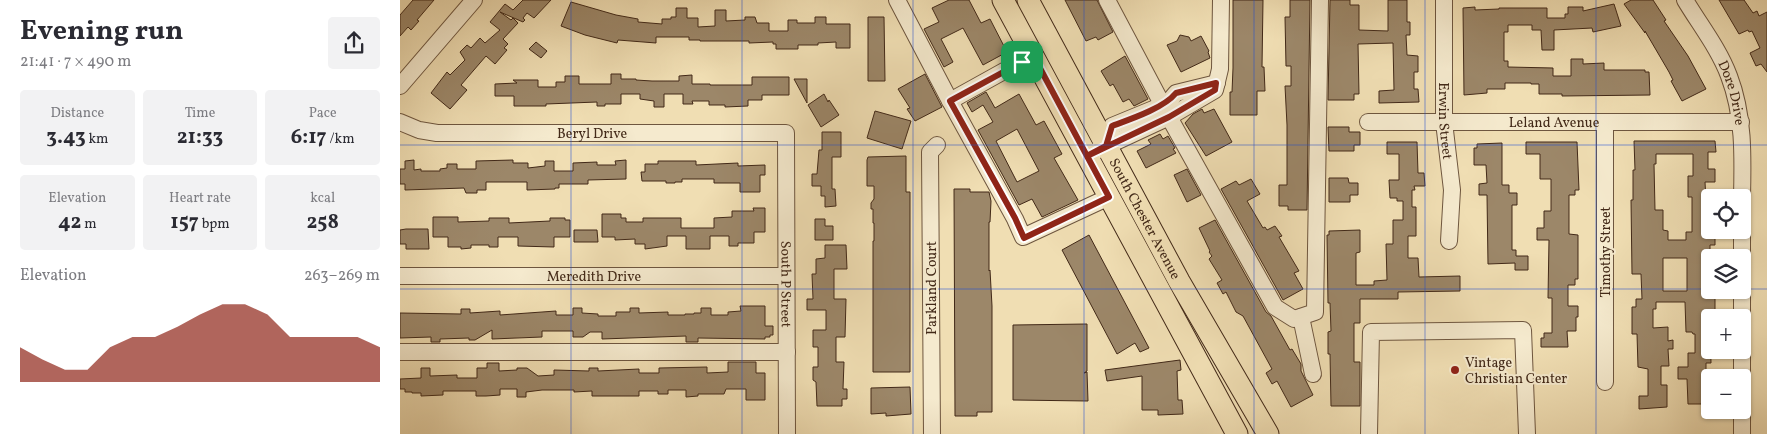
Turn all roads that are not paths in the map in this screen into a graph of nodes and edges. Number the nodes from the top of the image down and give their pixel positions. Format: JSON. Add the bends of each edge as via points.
{"nodes":[{"id":1,"x":474,"y":0,"type":"edge"},
{"id":2,"x":897,"y":0,"type":"edge"},
{"id":3,"x":1003,"y":0,"type":"edge"},
{"id":4,"x":1028,"y":0,"type":"edge"},
{"id":5,"x":1107,"y":0,"type":"edge"},
{"id":6,"x":1221,"y":0,"type":"edge"},
{"id":7,"x":1320,"y":0,"type":"edge"},
{"id":8,"x":1444,"y":0,"type":"edge"},
{"id":9,"x":1685,"y":0,"type":"edge"},
{"id":10,"x":1034,"y":57,"type":"junction"},
{"id":11,"x":400,"y":86,"type":"edge"},
{"id":12,"x":950,"y":101,"type":"junction"},
{"id":13,"x":1166,"y":111,"type":"junction"},
{"id":14,"x":400,"y":122,"type":"edge"},
{"id":15,"x":1368,"y":122,"type":"dead end"},
{"id":16,"x":1444,"y":122,"type":"junction"},
{"id":17,"x":1605,"y":122,"type":"junction"},
{"id":18,"x":1741,"y":122,"type":"junction"},
{"id":19,"x":786,"y":133,"type":"joint"},
{"id":20,"x":937,"y":145,"type":"dead end"},
{"id":21,"x":1106,"y":146,"type":"junction"},
{"id":22,"x":1087,"y":156,"type":"junction"},
{"id":23,"x":1742,"y":189,"type":"edge"},
{"id":24,"x":1109,"y":197,"type":"junction"},
{"id":25,"x":1449,"y":241,"type":"dead end"},
{"id":26,"x":400,"y":276,"type":"edge"},
{"id":27,"x":786,"y":276,"type":"junction"},
{"id":28,"x":1301,"y":317,"type":"junction"},
{"id":29,"x":400,"y":352,"type":"edge"},
{"id":30,"x":787,"y":352,"type":"junction"},
{"id":31,"x":1313,"y":374,"type":"dead end"},
{"id":32,"x":1605,"y":382,"type":"dead end"},
{"id":33,"x":1742,"y":419,"type":"edge"},
{"id":34,"x":787,"y":434,"type":"edge"},
{"id":35,"x":932,"y":434,"type":"edge"},
{"id":36,"x":1237,"y":434,"type":"edge"},
{"id":37,"x":1268,"y":434,"type":"edge"},
{"id":38,"x":1369,"y":434,"type":"edge"},
{"id":39,"x":1527,"y":434,"type":"edge"},
{"id":40,"x":1742,"y":434,"type":"edge"}],
"edges":[{"from":1,"to":11,"type":"street"},
{"from":2,"to":12,"type":"street"},
{"from":3,"to":10,"type":"main road","name":"South Chester Avenue"},
{"from":4,"to":21,"type":"main road","name":"South Chester Avenue"},
{"from":5,"to":13,"type":"street"},
{"from":6,"to":13,"type":"street","via":[[1220,69],[1215,90]]},
{"from":7,"to":28,"type":"street","via":[[1315,312]]},
{"from":8,"to":16,"type":"street","name":"Erwin Street"},
{"from":9,"to":18,"type":"street","name":"Dore Drive","via":[[1719,54],[1729,76]]},
{"from":10,"to":12,"type":"street"},
{"from":10,"to":22,"type":"main road","name":"South Chester Avenue"},
{"from":12,"to":24,"type":"street","via":[[1024,238]]},
{"from":13,"to":21,"type":"street"},
{"from":13,"to":28,"type":"street","via":[[1275,307],[1294,319]]},
{"from":14,"to":19,"type":"street","name":"Beryl Drive","via":[[437,133]]},
{"from":15,"to":16,"type":"street","name":"Leland Avenue"},
{"from":16,"to":17,"type":"street","name":"Leland Avenue"},
{"from":16,"to":25,"type":"street","name":"Erwin Street","via":[[1452,190]]},
{"from":17,"to":18,"type":"street","name":"Leland Avenue"},
{"from":17,"to":32,"type":"street","name":"Timothy Street"},
{"from":18,"to":23,"type":"street","name":"Dore Drive"},
{"from":19,"to":27,"type":"street","name":"South P Street"},
{"from":20,"to":35,"type":"street","name":"Parkland Court","via":[[930,152]]},
{"from":21,"to":22,"type":"street"},
{"from":21,"to":37,"type":"main road","name":"South Chester Avenue"},
{"from":22,"to":24,"type":"main road","name":"South Chester Avenue"},
{"from":24,"to":36,"type":"main road","name":"South Chester Avenue"},
{"from":26,"to":27,"type":"street","name":"Meredith Drive"},
{"from":27,"to":30,"type":"street","name":"South P Street"},
{"from":28,"to":31,"type":"street"},
{"from":29,"to":30,"type":"street"},
{"from":30,"to":34,"type":"street","name":"South P Street"},
{"from":33,"to":40,"type":"street"},
{"from":38,"to":39,"type":"street","via":[[1372,332],[1523,330]]}]}
